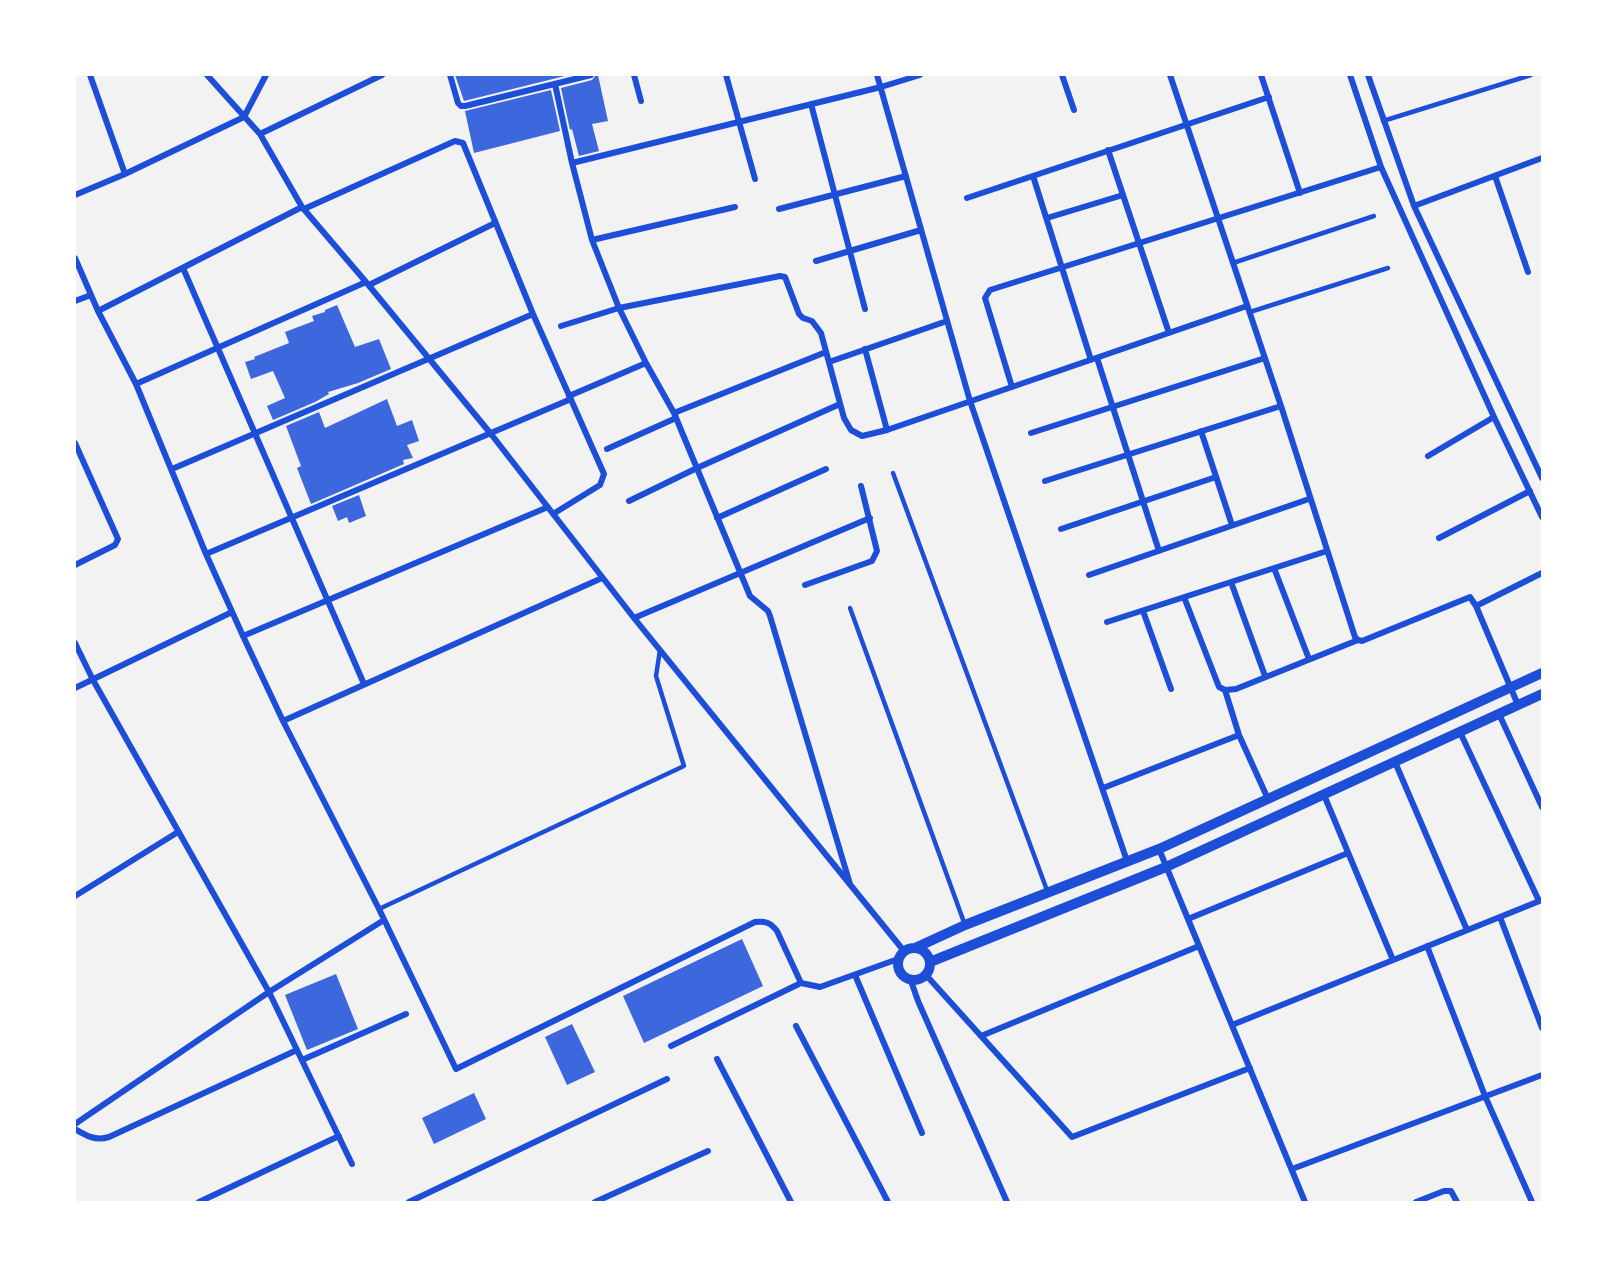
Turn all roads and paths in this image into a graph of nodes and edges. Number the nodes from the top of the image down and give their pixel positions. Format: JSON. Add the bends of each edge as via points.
{"nodes":[{"id":1,"x":90,"y":75,"type":"edge"},
{"id":2,"x":207,"y":75,"type":"edge"},
{"id":3,"x":266,"y":75,"type":"edge"},
{"id":4,"x":382,"y":75,"type":"edge"},
{"id":5,"x":450,"y":75,"type":"edge"},
{"id":6,"x":591,"y":75,"type":"edge"},
{"id":7,"x":634,"y":75,"type":"edge"},
{"id":8,"x":726,"y":75,"type":"edge"},
{"id":9,"x":878,"y":75,"type":"edge"},
{"id":10,"x":920,"y":75,"type":"edge"},
{"id":11,"x":1062,"y":75,"type":"edge"},
{"id":12,"x":1170,"y":75,"type":"edge"},
{"id":13,"x":1261,"y":75,"type":"edge"},
{"id":14,"x":1350,"y":75,"type":"edge"},
{"id":15,"x":1368,"y":75,"type":"edge"},
{"id":16,"x":1531,"y":75,"type":"edge"},
{"id":17,"x":555,"y":84,"type":"junction"},
{"id":18,"x":881,"y":87,"type":"junction"},
{"id":19,"x":1269,"y":97,"type":"junction"},
{"id":20,"x":641,"y":101,"type":"dead end"},
{"id":21,"x":811,"y":104,"type":"junction"},
{"id":22,"x":1074,"y":110,"type":"dead end"},
{"id":23,"x":244,"y":117,"type":"junction"},
{"id":24,"x":1383,"y":120,"type":"junction"},
{"id":25,"x":739,"y":122,"type":"junction"},
{"id":26,"x":1186,"y":124,"type":"junction"},
{"id":27,"x":260,"y":134,"type":"junction"},
{"id":28,"x":1108,"y":150,"type":"junction"},
{"id":29,"x":1542,"y":158,"type":"edge"},
{"id":30,"x":572,"y":163,"type":"junction"},
{"id":31,"x":1381,"y":167,"type":"junction"},
{"id":32,"x":125,"y":174,"type":"junction"},
{"id":33,"x":906,"y":176,"type":"junction"},
{"id":34,"x":1033,"y":176,"type":"junction"},
{"id":35,"x":1495,"y":176,"type":"junction"},
{"id":36,"x":755,"y":179,"type":"dead end"},
{"id":37,"x":1300,"y":193,"type":"junction"},
{"id":38,"x":834,"y":194,"type":"junction"},
{"id":39,"x":75,"y":195,"type":"edge"},
{"id":40,"x":1123,"y":195,"type":"junction"},
{"id":41,"x":967,"y":198,"type":"dead end"},
{"id":42,"x":1414,"y":206,"type":"junction"},
{"id":43,"x":735,"y":207,"type":"dead end"},
{"id":44,"x":303,"y":208,"type":"junction"},
{"id":45,"x":779,"y":209,"type":"dead end"},
{"id":46,"x":1374,"y":216,"type":"dead end"},
{"id":47,"x":1047,"y":218,"type":"junction"},
{"id":48,"x":1218,"y":219,"type":"junction"},
{"id":49,"x":495,"y":223,"type":"junction"},
{"id":50,"x":921,"y":230,"type":"junction"},
{"id":51,"x":592,"y":240,"type":"junction"},
{"id":52,"x":1139,"y":243,"type":"junction"},
{"id":53,"x":849,"y":251,"type":"junction"},
{"id":54,"x":75,"y":258,"type":"edge"},
{"id":55,"x":816,"y":261,"type":"dead end"},
{"id":56,"x":1233,"y":263,"type":"junction"},
{"id":57,"x":1062,"y":267,"type":"junction"},
{"id":58,"x":183,"y":268,"type":"junction"},
{"id":59,"x":1388,"y":268,"type":"dead end"},
{"id":60,"x":1528,"y":272,"type":"dead end"},
{"id":61,"x":367,"y":283,"type":"junction"},
{"id":62,"x":91,"y":295,"type":"junction"},
{"id":63,"x":75,"y":302,"type":"edge"},
{"id":64,"x":619,"y":308,"type":"junction"},
{"id":65,"x":865,"y":309,"type":"dead end"},
{"id":66,"x":1249,"y":309,"type":"junction"},
{"id":67,"x":98,"y":311,"type":"junction"},
{"id":68,"x":533,"y":315,"type":"junction"},
{"id":69,"x":947,"y":321,"type":"junction"},
{"id":70,"x":561,"y":326,"type":"dead end"},
{"id":71,"x":1169,"y":333,"type":"junction"},
{"id":72,"x":217,"y":348,"type":"junction"},
{"id":73,"x":865,"y":349,"type":"junction"},
{"id":74,"x":826,"y":352,"type":"junction"},
{"id":75,"x":1265,"y":358,"type":"junction"},
{"id":76,"x":1094,"y":359,"type":"junction"},
{"id":77,"x":429,"y":360,"type":"junction"},
{"id":78,"x":829,"y":362,"type":"junction"},
{"id":79,"x":646,"y":363,"type":"junction"},
{"id":80,"x":136,"y":384,"type":"junction"},
{"id":81,"x":1012,"y":387,"type":"junction"},
{"id":82,"x":570,"y":398,"type":"junction"},
{"id":83,"x":970,"y":401,"type":"junction"},
{"id":84,"x":840,"y":404,"type":"junction"},
{"id":85,"x":1281,"y":406,"type":"junction"},
{"id":86,"x":1113,"y":407,"type":"junction"},
{"id":87,"x":675,"y":416,"type":"junction"},
{"id":88,"x":1494,"y":417,"type":"junction"},
{"id":89,"x":887,"y":430,"type":"junction"},
{"id":90,"x":1201,"y":431,"type":"junction"},
{"id":91,"x":1031,"y":433,"type":"dead end"},
{"id":92,"x":256,"y":434,"type":"junction"},
{"id":93,"x":491,"y":435,"type":"junction"},
{"id":94,"x":75,"y":443,"type":"edge"},
{"id":95,"x":607,"y":449,"type":"dead end"},
{"id":96,"x":1128,"y":455,"type":"junction"},
{"id":97,"x":1428,"y":456,"type":"dead end"},
{"id":98,"x":83,"y":460,"type":"junction"},
{"id":99,"x":75,"y":464,"type":"edge"},
{"id":100,"x":697,"y":468,"type":"junction"},
{"id":101,"x":172,"y":469,"type":"junction"},
{"id":102,"x":826,"y":469,"type":"dead end"},
{"id":103,"x":893,"y":473,"type":"dead end"},
{"id":104,"x":1216,"y":477,"type":"junction"},
{"id":105,"x":1542,"y":478,"type":"edge"},
{"id":106,"x":1045,"y":481,"type":"dead end"},
{"id":107,"x":861,"y":486,"type":"dead end"},
{"id":108,"x":1530,"y":491,"type":"junction"},
{"id":109,"x":1310,"y":498,"type":"junction"},
{"id":110,"x":629,"y":501,"type":"dead end"},
{"id":111,"x":1143,"y":501,"type":"junction"},
{"id":112,"x":548,"y":507,"type":"junction"},
{"id":113,"x":553,"y":514,"type":"junction"},
{"id":114,"x":1542,"y":517,"type":"edge"},
{"id":115,"x":292,"y":518,"type":"junction"},
{"id":116,"x":717,"y":518,"type":"junction"},
{"id":117,"x":870,"y":518,"type":"junction"},
{"id":118,"x":1232,"y":525,"type":"junction"},
{"id":119,"x":1061,"y":529,"type":"dead end"},
{"id":120,"x":1439,"y":538,"type":"dead end"},
{"id":121,"x":1158,"y":551,"type":"junction"},
{"id":122,"x":1327,"y":551,"type":"junction"},
{"id":123,"x":206,"y":554,"type":"junction"},
{"id":124,"x":75,"y":565,"type":"edge"},
{"id":125,"x":1274,"y":568,"type":"junction"},
{"id":126,"x":740,"y":573,"type":"junction"},
{"id":127,"x":1542,"y":573,"type":"edge"},
{"id":128,"x":1089,"y":575,"type":"dead end"},
{"id":129,"x":602,"y":578,"type":"junction"},
{"id":130,"x":1231,"y":582,"type":"junction"},
{"id":131,"x":805,"y":585,"type":"dead end"},
{"id":132,"x":1184,"y":597,"type":"junction"},
{"id":133,"x":327,"y":601,"type":"junction"},
{"id":134,"x":1476,"y":606,"type":"junction"},
{"id":135,"x":850,"y":608,"type":"dead end"},
{"id":136,"x":1143,"y":610,"type":"junction"},
{"id":137,"x":232,"y":612,"type":"junction"},
{"id":138,"x":634,"y":618,"type":"junction"},
{"id":139,"x":1107,"y":622,"type":"dead end"},
{"id":140,"x":243,"y":636,"type":"junction"},
{"id":141,"x":1358,"y":640,"type":"junction"},
{"id":142,"x":75,"y":643,"type":"edge"},
{"id":143,"x":660,"y":650,"type":"junction"},
{"id":144,"x":1309,"y":659,"type":"junction"},
{"id":145,"x":1542,"y":673,"type":"edge"},
{"id":146,"x":1265,"y":676,"type":"junction"},
{"id":147,"x":93,"y":680,"type":"junction"},
{"id":148,"x":364,"y":684,"type":"junction"},
{"id":149,"x":75,"y":688,"type":"edge"},
{"id":150,"x":1510,"y":688,"type":"junction"},
{"id":151,"x":1171,"y":689,"type":"dead end"},
{"id":152,"x":1225,"y":690,"type":"junction"},
{"id":153,"x":1542,"y":694,"type":"edge"},
{"id":154,"x":1518,"y":705,"type":"junction"},
{"id":155,"x":1499,"y":714,"type":"junction"},
{"id":156,"x":283,"y":721,"type":"junction"},
{"id":157,"x":1460,"y":732,"type":"junction"},
{"id":158,"x":1239,"y":735,"type":"junction"},
{"id":159,"x":1395,"y":762,"type":"junction"},
{"id":160,"x":1103,"y":788,"type":"junction"},
{"id":161,"x":1324,"y":795,"type":"junction"},
{"id":162,"x":1268,"y":799,"type":"junction"},
{"id":163,"x":1542,"y":807,"type":"edge"},
{"id":164,"x":1276,"y":816,"type":"junction"},
{"id":165,"x":178,"y":832,"type":"junction"},
{"id":166,"x":1159,"y":849,"type":"junction"},
{"id":167,"x":1348,"y":853,"type":"junction"},
{"id":168,"x":1127,"y":861,"type":"junction"},
{"id":169,"x":1166,"y":867,"type":"junction"},
{"id":170,"x":850,"y":884,"type":"junction"},
{"id":171,"x":1048,"y":892,"type":"junction"},
{"id":172,"x":75,"y":896,"type":"edge"},
{"id":173,"x":1541,"y":900,"type":"edge"},
{"id":174,"x":379,"y":909,"type":"junction"},
{"id":175,"x":1500,"y":917,"type":"junction"},
{"id":176,"x":1188,"y":919,"type":"junction"},
{"id":177,"x":384,"y":920,"type":"junction"},
{"id":178,"x":965,"y":926,"type":"junction"},
{"id":179,"x":1467,"y":930,"type":"junction"},
{"id":180,"x":1199,"y":946,"type":"junction"},
{"id":181,"x":1427,"y":946,"type":"junction"},
{"id":182,"x":906,"y":953,"type":"junction"},
{"id":183,"x":1393,"y":960,"type":"junction"},
{"id":184,"x":930,"y":962,"type":"junction"},
{"id":185,"x":855,"y":975,"type":"junction"},
{"id":186,"x":926,"y":975,"type":"junction"},
{"id":187,"x":911,"y":981,"type":"junction"},
{"id":188,"x":801,"y":983,"type":"junction"},
{"id":189,"x":268,"y":992,"type":"junction"},
{"id":190,"x":405,"y":1014,"type":"dead end"},
{"id":191,"x":1232,"y":1025,"type":"junction"},
{"id":192,"x":796,"y":1026,"type":"dead end"},
{"id":193,"x":1542,"y":1028,"type":"edge"},
{"id":194,"x":981,"y":1036,"type":"junction"},
{"id":195,"x":672,"y":1046,"type":"dead end"},
{"id":196,"x":297,"y":1050,"type":"junction"},
{"id":197,"x":717,"y":1059,"type":"dead end"},
{"id":198,"x":302,"y":1060,"type":"junction"},
{"id":199,"x":1250,"y":1068,"type":"junction"},
{"id":200,"x":1542,"y":1075,"type":"edge"},
{"id":201,"x":667,"y":1079,"type":"dead end"},
{"id":202,"x":1485,"y":1096,"type":"junction"},
{"id":203,"x":75,"y":1124,"type":"edge"},
{"id":204,"x":75,"y":1130,"type":"edge"},
{"id":205,"x":922,"y":1133,"type":"dead end"},
{"id":206,"x":339,"y":1136,"type":"junction"},
{"id":207,"x":708,"y":1151,"type":"dead end"},
{"id":208,"x":352,"y":1164,"type":"dead end"},
{"id":209,"x":1292,"y":1169,"type":"junction"},
{"id":210,"x":199,"y":1202,"type":"edge"},
{"id":211,"x":410,"y":1202,"type":"edge"},
{"id":212,"x":595,"y":1202,"type":"edge"},
{"id":213,"x":791,"y":1202,"type":"edge"},
{"id":214,"x":888,"y":1202,"type":"edge"},
{"id":215,"x":1007,"y":1202,"type":"edge"},
{"id":216,"x":1305,"y":1202,"type":"edge"},
{"id":217,"x":1416,"y":1202,"type":"edge"},
{"id":218,"x":1457,"y":1202,"type":"edge"},
{"id":219,"x":1532,"y":1202,"type":"edge"}],
"edges":[{"from":1,"to":32,"type":"street"},
{"from":2,"to":23,"type":"street"},
{"from":3,"to":23,"type":"street"},
{"from":4,"to":27,"type":"street"},
{"from":5,"to":17,"type":"street","via":[[461,106]]},
{"from":6,"to":17,"type":"street"},
{"from":7,"to":20,"type":"street"},
{"from":8,"to":25,"type":"street"},
{"from":9,"to":18,"type":"street"},
{"from":10,"to":18,"type":"street"},
{"from":11,"to":22,"type":"street"},
{"from":12,"to":26,"type":"street"},
{"from":13,"to":19,"type":"street"},
{"from":14,"to":31,"type":"street"},
{"from":15,"to":24,"type":"street"},
{"from":16,"to":24,"type":"lane"},
{"from":17,"to":30,"type":"street"},
{"from":18,"to":21,"type":"street"},
{"from":18,"to":33,"type":"street"},
{"from":19,"to":26,"type":"street"},
{"from":19,"to":37,"type":"street"},
{"from":21,"to":25,"type":"street"},
{"from":21,"to":38,"type":"street"},
{"from":23,"to":27,"type":"street"},
{"from":23,"to":32,"type":"street"},
{"from":24,"to":42,"type":"street"},
{"from":25,"to":30,"type":"street"},
{"from":25,"to":36,"type":"street"},
{"from":26,"to":28,"type":"street"},
{"from":26,"to":48,"type":"street"},
{"from":27,"to":44,"type":"street"},
{"from":28,"to":34,"type":"street"},
{"from":28,"to":40,"type":"street"},
{"from":29,"to":35,"type":"street"},
{"from":30,"to":51,"type":"street"},
{"from":31,"to":37,"type":"street"},
{"from":31,"to":88,"type":"street"},
{"from":32,"to":39,"type":"street"},
{"from":33,"to":38,"type":"street"},
{"from":33,"to":50,"type":"street"},
{"from":34,"to":41,"type":"street"},
{"from":34,"to":47,"type":"street"},
{"from":35,"to":42,"type":"street"},
{"from":35,"to":60,"type":"street"},
{"from":37,"to":48,"type":"street"},
{"from":38,"to":45,"type":"street"},
{"from":38,"to":53,"type":"street"},
{"from":40,"to":47,"type":"street"},
{"from":40,"to":52,"type":"street"},
{"from":42,"to":105,"type":"street"},
{"from":43,"to":51,"type":"street"},
{"from":44,"to":49,"type":"street","via":[[458,140],[463,143]]},
{"from":44,"to":58,"type":"street"},
{"from":44,"to":61,"type":"street"},
{"from":46,"to":56,"type":"lane"},
{"from":47,"to":57,"type":"street"},
{"from":48,"to":52,"type":"street"},
{"from":48,"to":56,"type":"street"},
{"from":49,"to":61,"type":"street"},
{"from":49,"to":68,"type":"street"},
{"from":50,"to":53,"type":"street"},
{"from":50,"to":69,"type":"street"},
{"from":51,"to":64,"type":"street"},
{"from":52,"to":57,"type":"street"},
{"from":52,"to":71,"type":"street"},
{"from":53,"to":55,"type":"street"},
{"from":53,"to":65,"type":"street"},
{"from":54,"to":62,"type":"street"},
{"from":56,"to":66,"type":"street"},
{"from":57,"to":76,"type":"street"},
{"from":57,"to":81,"type":"street","via":[[986,294]]},
{"from":58,"to":67,"type":"street"},
{"from":58,"to":72,"type":"street"},
{"from":59,"to":66,"type":"lane"},
{"from":61,"to":72,"type":"street"},
{"from":61,"to":77,"type":"street"},
{"from":62,"to":63,"type":"street"},
{"from":62,"to":67,"type":"street"},
{"from":64,"to":70,"type":"street"},
{"from":64,"to":74,"type":"street","via":[[785,277],[799,314],[817,326]]},
{"from":64,"to":79,"type":"street"},
{"from":66,"to":71,"type":"street"},
{"from":66,"to":75,"type":"street"},
{"from":67,"to":80,"type":"street"},
{"from":68,"to":77,"type":"street"},
{"from":68,"to":82,"type":"street"},
{"from":69,"to":73,"type":"street"},
{"from":69,"to":83,"type":"street"},
{"from":71,"to":76,"type":"street"},
{"from":72,"to":80,"type":"street"},
{"from":72,"to":92,"type":"street"},
{"from":73,"to":78,"type":"street"},
{"from":73,"to":89,"type":"street"},
{"from":74,"to":78,"type":"street"},
{"from":74,"to":87,"type":"street"},
{"from":75,"to":85,"type":"street"},
{"from":75,"to":86,"type":"street"},
{"from":76,"to":81,"type":"street"},
{"from":76,"to":86,"type":"street"},
{"from":77,"to":92,"type":"street"},
{"from":77,"to":93,"type":"street"},
{"from":78,"to":84,"type":"street"},
{"from":79,"to":82,"type":"street"},
{"from":79,"to":87,"type":"street"},
{"from":80,"to":101,"type":"street"},
{"from":81,"to":83,"type":"street"},
{"from":82,"to":93,"type":"street"},
{"from":82,"to":113,"type":"street","via":[[602,468],[603,481]]},
{"from":83,"to":89,"type":"street"},
{"from":83,"to":160,"type":"street"},
{"from":84,"to":89,"type":"street","via":[[844,418],[856,434]]},
{"from":84,"to":100,"type":"street"},
{"from":85,"to":90,"type":"street"},
{"from":85,"to":109,"type":"street"},
{"from":86,"to":91,"type":"street"},
{"from":86,"to":96,"type":"street"},
{"from":87,"to":95,"type":"street"},
{"from":87,"to":100,"type":"street"},
{"from":88,"to":97,"type":"street"},
{"from":88,"to":108,"type":"street"},
{"from":90,"to":96,"type":"street"},
{"from":90,"to":104,"type":"street"},
{"from":92,"to":101,"type":"street"},
{"from":92,"to":115,"type":"street"},
{"from":93,"to":112,"type":"street"},
{"from":93,"to":115,"type":"street"},
{"from":94,"to":98,"type":"street"},
{"from":96,"to":106,"type":"street"},
{"from":96,"to":111,"type":"street"},
{"from":98,"to":99,"type":"street"},
{"from":98,"to":124,"type":"street","via":[[118,539],[115,545]]},
{"from":100,"to":110,"type":"street"},
{"from":100,"to":116,"type":"street"},
{"from":101,"to":123,"type":"street"},
{"from":102,"to":116,"type":"street"},
{"from":103,"to":171,"type":"lane"},
{"from":104,"to":111,"type":"street"},
{"from":104,"to":118,"type":"street"},
{"from":107,"to":117,"type":"street"},
{"from":108,"to":114,"type":"street"},
{"from":108,"to":120,"type":"street"},
{"from":109,"to":118,"type":"street"},
{"from":109,"to":122,"type":"street"},
{"from":111,"to":119,"type":"street"},
{"from":111,"to":121,"type":"street"},
{"from":112,"to":113,"type":"street"},
{"from":112,"to":133,"type":"street"},
{"from":113,"to":129,"type":"street"},
{"from":115,"to":123,"type":"street"},
{"from":115,"to":133,"type":"street"},
{"from":116,"to":126,"type":"street"},
{"from":117,"to":126,"type":"street"},
{"from":117,"to":131,"type":"street","via":[[877,551],[872,561]]},
{"from":118,"to":121,"type":"street"},
{"from":121,"to":128,"type":"street"},
{"from":122,"to":125,"type":"street"},
{"from":122,"to":141,"type":"street"},
{"from":123,"to":137,"type":"street"},
{"from":125,"to":130,"type":"street"},
{"from":125,"to":144,"type":"street"},
{"from":126,"to":138,"type":"street"},
{"from":126,"to":170,"type":"street","via":[[750,596],[770,616]]},
{"from":127,"to":134,"type":"street"},
{"from":129,"to":138,"type":"street"},
{"from":129,"to":148,"type":"street"},
{"from":130,"to":132,"type":"street"},
{"from":130,"to":146,"type":"street"},
{"from":132,"to":136,"type":"street"},
{"from":132,"to":152,"type":"street","via":[[1219,687]]},
{"from":133,"to":140,"type":"street"},
{"from":133,"to":148,"type":"street"},
{"from":134,"to":141,"type":"street","via":[[1470,597],[1465,598]]},
{"from":134,"to":150,"type":"street"},
{"from":135,"to":178,"type":"lane"},
{"from":136,"to":139,"type":"street"},
{"from":136,"to":151,"type":"street"},
{"from":137,"to":140,"type":"street"},
{"from":137,"to":147,"type":"street"},
{"from":138,"to":143,"type":"street"},
{"from":140,"to":156,"type":"street"},
{"from":141,"to":144,"type":"street"},
{"from":142,"to":147,"type":"street"},
{"from":143,"to":170,"type":"street"},
{"from":143,"to":174,"type":"lane","via":[[656,676],[684,766]]},
{"from":144,"to":146,"type":"street"},
{"from":145,"to":150,"type":"street"},
{"from":146,"to":152,"type":"street"},
{"from":147,"to":149,"type":"street"},
{"from":147,"to":165,"type":"street"},
{"from":148,"to":156,"type":"street"},
{"from":150,"to":154,"type":"street"},
{"from":150,"to":162,"type":"street"},
{"from":152,"to":158,"type":"street"},
{"from":153,"to":154,"type":"street"},
{"from":154,"to":155,"type":"street"},
{"from":155,"to":157,"type":"street"},
{"from":155,"to":163,"type":"street"},
{"from":156,"to":174,"type":"street"},
{"from":157,"to":159,"type":"street"},
{"from":157,"to":173,"type":"street"},
{"from":158,"to":160,"type":"street"},
{"from":158,"to":162,"type":"street"},
{"from":159,"to":161,"type":"street"},
{"from":159,"to":179,"type":"street"},
{"from":160,"to":168,"type":"street"},
{"from":161,"to":164,"type":"street"},
{"from":161,"to":167,"type":"street"},
{"from":162,"to":164,"type":"street"},
{"from":162,"to":166,"type":"street"},
{"from":164,"to":169,"type":"street"},
{"from":165,"to":172,"type":"street"},
{"from":165,"to":189,"type":"street"},
{"from":166,"to":168,"type":"street"},
{"from":166,"to":169,"type":"street"},
{"from":167,"to":176,"type":"street"},
{"from":167,"to":183,"type":"street"},
{"from":168,"to":171,"type":"street"},
{"from":169,"to":176,"type":"street"},
{"from":169,"to":184,"type":"street"},
{"from":170,"to":182,"type":"street"},
{"from":171,"to":178,"type":"street"},
{"from":173,"to":175,"type":"street"},
{"from":174,"to":177,"type":"street"},
{"from":175,"to":179,"type":"street"},
{"from":175,"to":193,"type":"street"},
{"from":176,"to":180,"type":"street"},
{"from":177,"to":188,"type":"street","via":[[456,1069],[754,922],[764,921],[777,931]]},
{"from":177,"to":189,"type":"street"},
{"from":178,"to":182,"type":"street"},
{"from":179,"to":181,"type":"street"},
{"from":180,"to":191,"type":"street"},
{"from":180,"to":194,"type":"street"},
{"from":181,"to":183,"type":"street"},
{"from":181,"to":202,"type":"street"},
{"from":182,"to":184,"type":"street","via":[[927,954]]},
{"from":182,"to":185,"type":"street"},
{"from":182,"to":187,"type":"street","via":[[897,966],[904,978]]},
{"from":183,"to":191,"type":"street"},
{"from":184,"to":186,"type":"street"},
{"from":185,"to":188,"type":"street","via":[[820,987]]},
{"from":185,"to":205,"type":"street"},
{"from":186,"to":187,"type":"street"},
{"from":186,"to":194,"type":"street"},
{"from":187,"to":215,"type":"street"},
{"from":188,"to":195,"type":"street"},
{"from":189,"to":196,"type":"street"},
{"from":189,"to":203,"type":"street"},
{"from":190,"to":198,"type":"street"},
{"from":191,"to":199,"type":"street"},
{"from":192,"to":214,"type":"street"},
{"from":194,"to":199,"type":"street","via":[[1072,1137]]},
{"from":196,"to":198,"type":"street"},
{"from":196,"to":204,"type":"street","via":[[109,1137],[93,1139]]},
{"from":197,"to":213,"type":"street"},
{"from":198,"to":206,"type":"street"},
{"from":199,"to":209,"type":"street"},
{"from":200,"to":202,"type":"street"},
{"from":201,"to":211,"type":"street"},
{"from":202,"to":209,"type":"street"},
{"from":202,"to":219,"type":"street"},
{"from":206,"to":208,"type":"street"},
{"from":206,"to":210,"type":"street"},
{"from":207,"to":212,"type":"street"},
{"from":209,"to":216,"type":"street"},
{"from":217,"to":218,"type":"street","via":[[1451,1191]]}]}
